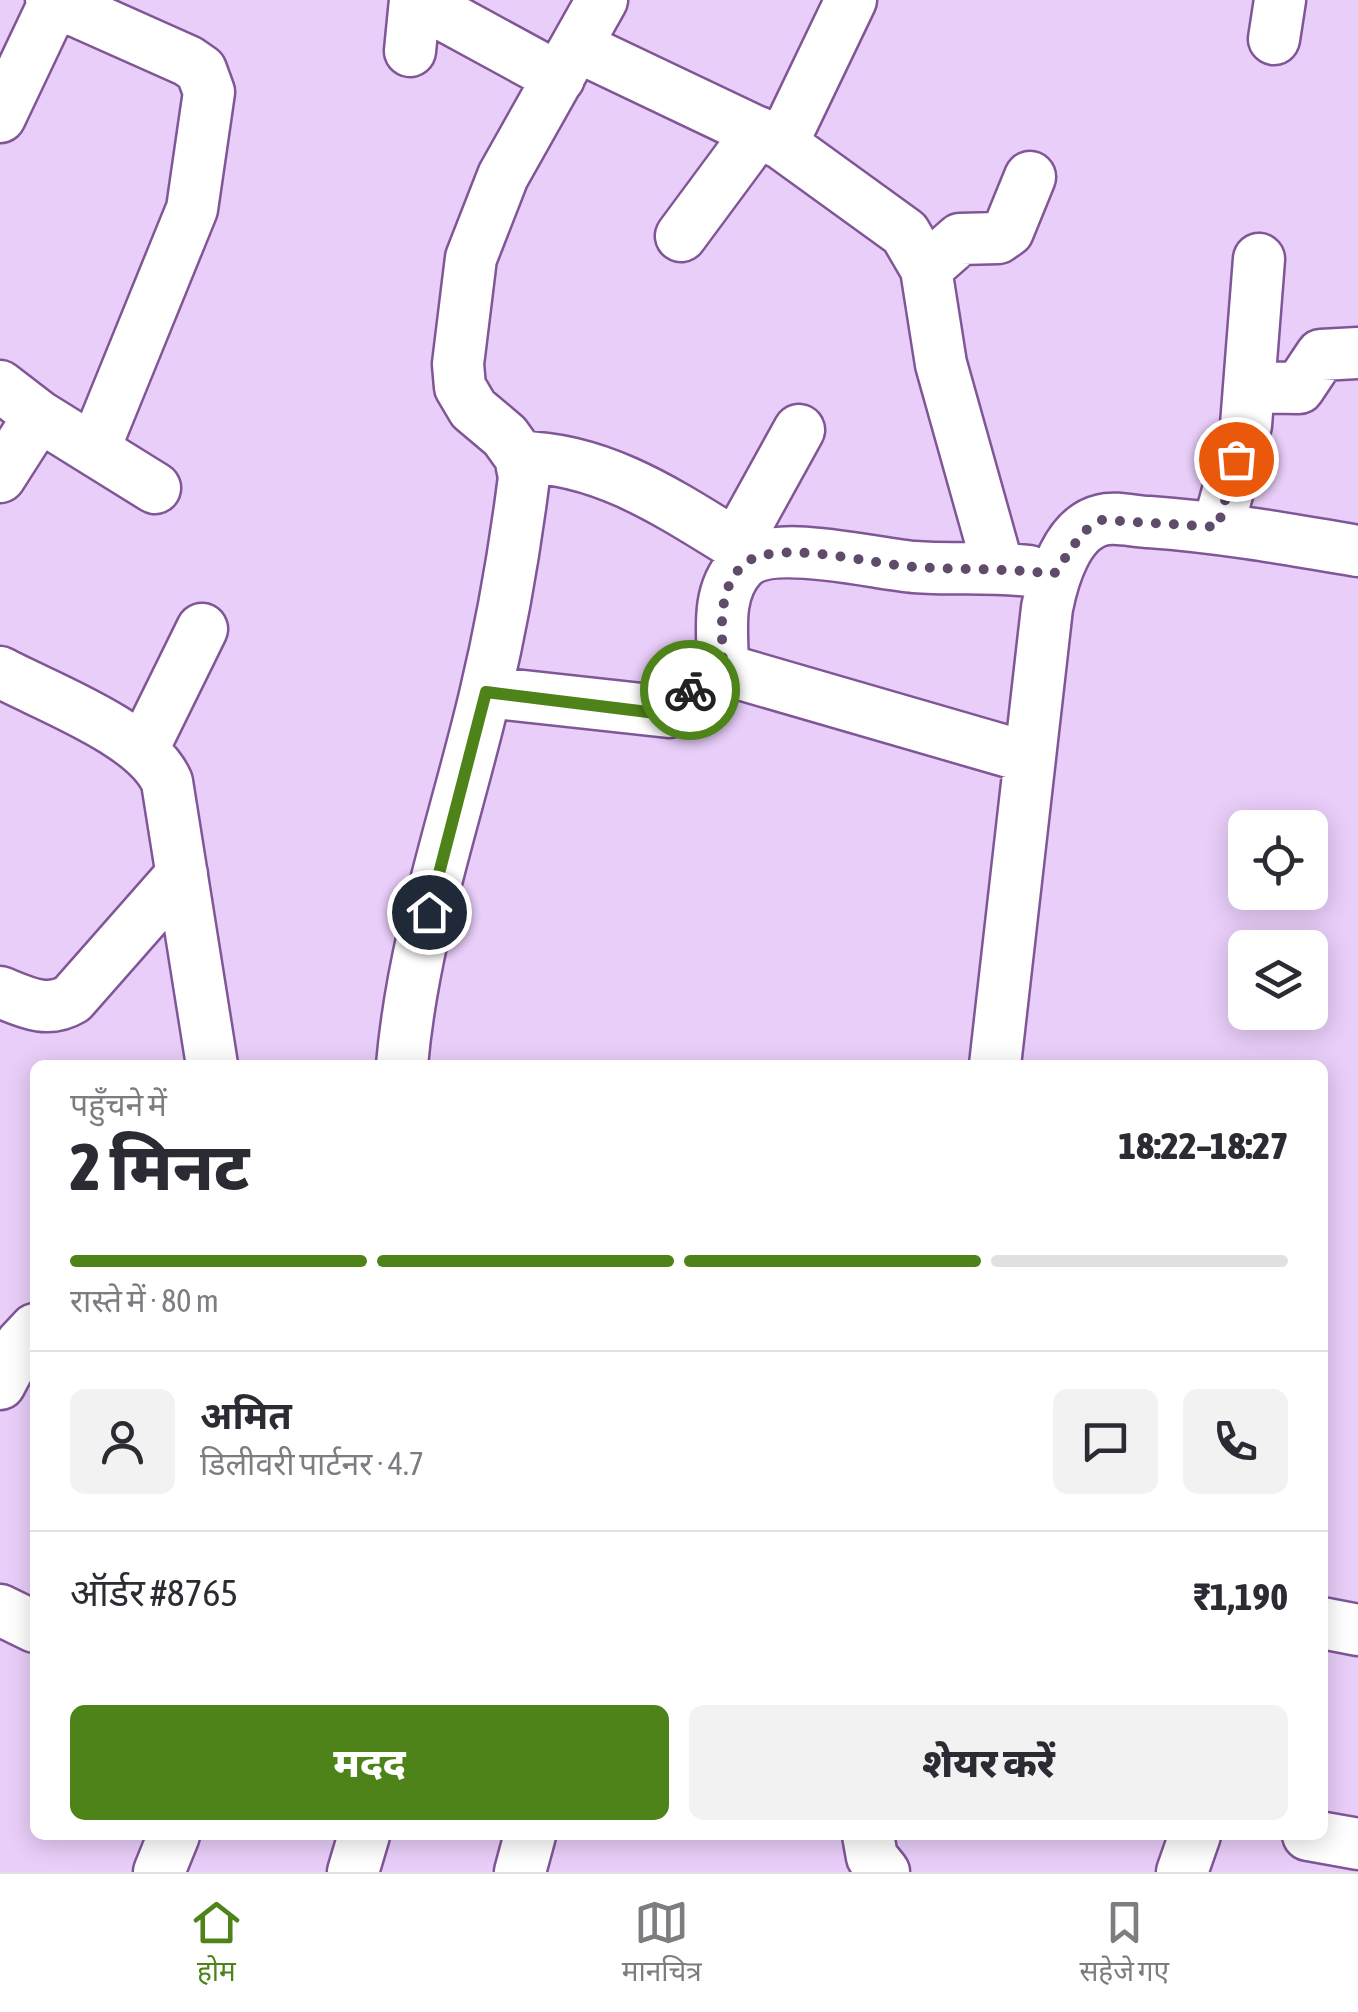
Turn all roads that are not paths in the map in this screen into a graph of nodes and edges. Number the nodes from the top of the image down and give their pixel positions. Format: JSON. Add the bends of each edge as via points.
{"nodes":[{"id":1,"x":416,"y":0,"type":"edge"},
{"id":2,"x":602,"y":0,"type":"edge"},
{"id":3,"x":852,"y":0,"type":"edge"},
{"id":4,"x":53,"y":1,"type":"edge"},
{"id":5,"x":410,"y":51,"type":"dead end"},
{"id":6,"x":568,"y":62,"type":"junction"},
{"id":7,"x":0,"y":117,"type":"edge"},
{"id":8,"x":770,"y":138,"type":"junction"},
{"id":9,"x":1030,"y":177,"type":"dead end"},
{"id":10,"x":681,"y":236,"type":"dead end"},
{"id":11,"x":1260,"y":259,"type":"dead end"},
{"id":12,"x":926,"y":269,"type":"junction"},
{"id":13,"x":1358,"y":353,"type":"edge"},
{"id":14,"x":0,"y":386,"type":"edge"},
{"id":15,"x":1250,"y":387,"type":"junction"},
{"id":16,"x":39,"y":416,"type":"junction"},
{"id":17,"x":799,"y":430,"type":"dead end"},
{"id":18,"x":94,"y":450,"type":"junction"},
{"id":19,"x":520,"y":457,"type":"junction"},
{"id":20,"x":0,"y":477,"type":"edge"},
{"id":21,"x":155,"y":488,"type":"dead end"},
{"id":22,"x":1218,"y":527,"type":"junction"},
{"id":23,"x":746,"y":550,"type":"junction"},
{"id":24,"x":1358,"y":551,"type":"edge"},
{"id":25,"x":998,"y":567,"type":"junction"},
{"id":26,"x":1054,"y":574,"type":"junction"},
{"id":27,"x":202,"y":629,"type":"dead end"},
{"id":28,"x":723,"y":669,"type":"junction"},
{"id":29,"x":0,"y":672,"type":"edge"},
{"id":30,"x":486,"y":692,"type":"junction"},
{"id":31,"x":143,"y":749,"type":"junction"},
{"id":32,"x":1030,"y":758,"type":"junction"},
{"id":33,"x":182,"y":874,"type":"junction"},
{"id":34,"x":0,"y":992,"type":"edge"},
{"id":35,"x":211,"y":1060,"type":"edge"},
{"id":36,"x":402,"y":1060,"type":"edge"},
{"id":37,"x":996,"y":1060,"type":"edge"},
{"id":38,"x":30,"y":1334,"type":"edge"},
{"id":39,"x":0,"y":1384,"type":"edge"},
{"id":40,"x":0,"y":1610,"type":"edge"},
{"id":41,"x":1328,"y":1624,"type":"edge"},
{"id":42,"x":30,"y":1625,"type":"edge"},
{"id":43,"x":1358,"y":1630,"type":"edge"},
{"id":44,"x":1328,"y":1839,"type":"edge"},
{"id":45,"x":172,"y":1840,"type":"edge"},
{"id":46,"x":363,"y":1840,"type":"edge"},
{"id":47,"x":529,"y":1840,"type":"edge"},
{"id":48,"x":869,"y":1840,"type":"edge"},
{"id":49,"x":1193,"y":1840,"type":"edge"},
{"id":50,"x":1358,"y":1844,"type":"edge"},
{"id":51,"x":159,"y":1872,"type":"edge"},
{"id":52,"x":353,"y":1872,"type":"edge"},
{"id":53,"x":520,"y":1872,"type":"edge"},
{"id":54,"x":884,"y":1872,"type":"edge"},
{"id":55,"x":1182,"y":1872,"type":"edge"}],
"edges":[{"from":1,"to":5,"type":"street"},
{"from":1,"to":6,"type":"street"},
{"from":2,"to":6,"type":"street"},
{"from":3,"to":8,"type":"street"},
{"from":4,"to":7,"type":"street"},
{"from":4,"to":18,"type":"street","via":[[188,62],[200,70],[208,92],[192,208]]},
{"from":6,"to":8,"type":"street"},
{"from":6,"to":19,"type":"street","via":[[484,215],[471,258],[458,364],[460,387],[473,409]]},
{"from":8,"to":10,"type":"street"},
{"from":8,"to":12,"type":"street","via":[[885,216]]},
{"from":9,"to":12,"type":"street","via":[[1008,231],[998,238],[960,239]]},
{"from":11,"to":15,"type":"street"},
{"from":12,"to":25,"type":"street","via":[[941,364]]},
{"from":13,"to":15,"type":"street","via":[[1320,355],[1299,388]]},
{"from":14,"to":16,"type":"street"},
{"from":15,"to":22,"type":"street"},
{"from":16,"to":18,"type":"street"},
{"from":16,"to":20,"type":"street"},
{"from":17,"to":23,"type":"street"},
{"from":18,"to":21,"type":"street"},
{"from":19,"to":23,"type":"street","via":[[558,458],[613,473]]},
{"from":19,"to":30,"type":"street","via":[[522,495]]},
{"from":22,"to":24,"type":"street"},
{"from":22,"to":26,"type":"street","via":[[1102,520],[1083,532]]},
{"from":23,"to":25,"type":"street","via":[[915,567]]},
{"from":23,"to":28,"type":"street","via":[[723,599]]},
{"from":25,"to":26,"type":"street"},
{"from":26,"to":32,"type":"street"},
{"from":27,"to":31,"type":"street"},
{"from":28,"to":30,"type":"street","via":[[697,676],[681,707],[670,712]]},
{"from":28,"to":32,"type":"street"},
{"from":29,"to":31,"type":"street"},
{"from":30,"to":36,"type":"street","via":[[419,949]]},
{"from":31,"to":33,"type":"street","via":[[167,782]]},
{"from":32,"to":37,"type":"street"},
{"from":33,"to":34,"type":"street","via":[[72,999],[46,1007]]},
{"from":33,"to":35,"type":"street"},
{"from":38,"to":39,"type":"street"},
{"from":40,"to":42,"type":"street"},
{"from":41,"to":43,"type":"street"},
{"from":44,"to":50,"type":"street"},
{"from":45,"to":51,"type":"street"},
{"from":46,"to":52,"type":"street"},
{"from":47,"to":53,"type":"street"},
{"from":48,"to":54,"type":"street"},
{"from":49,"to":55,"type":"street"}]}
